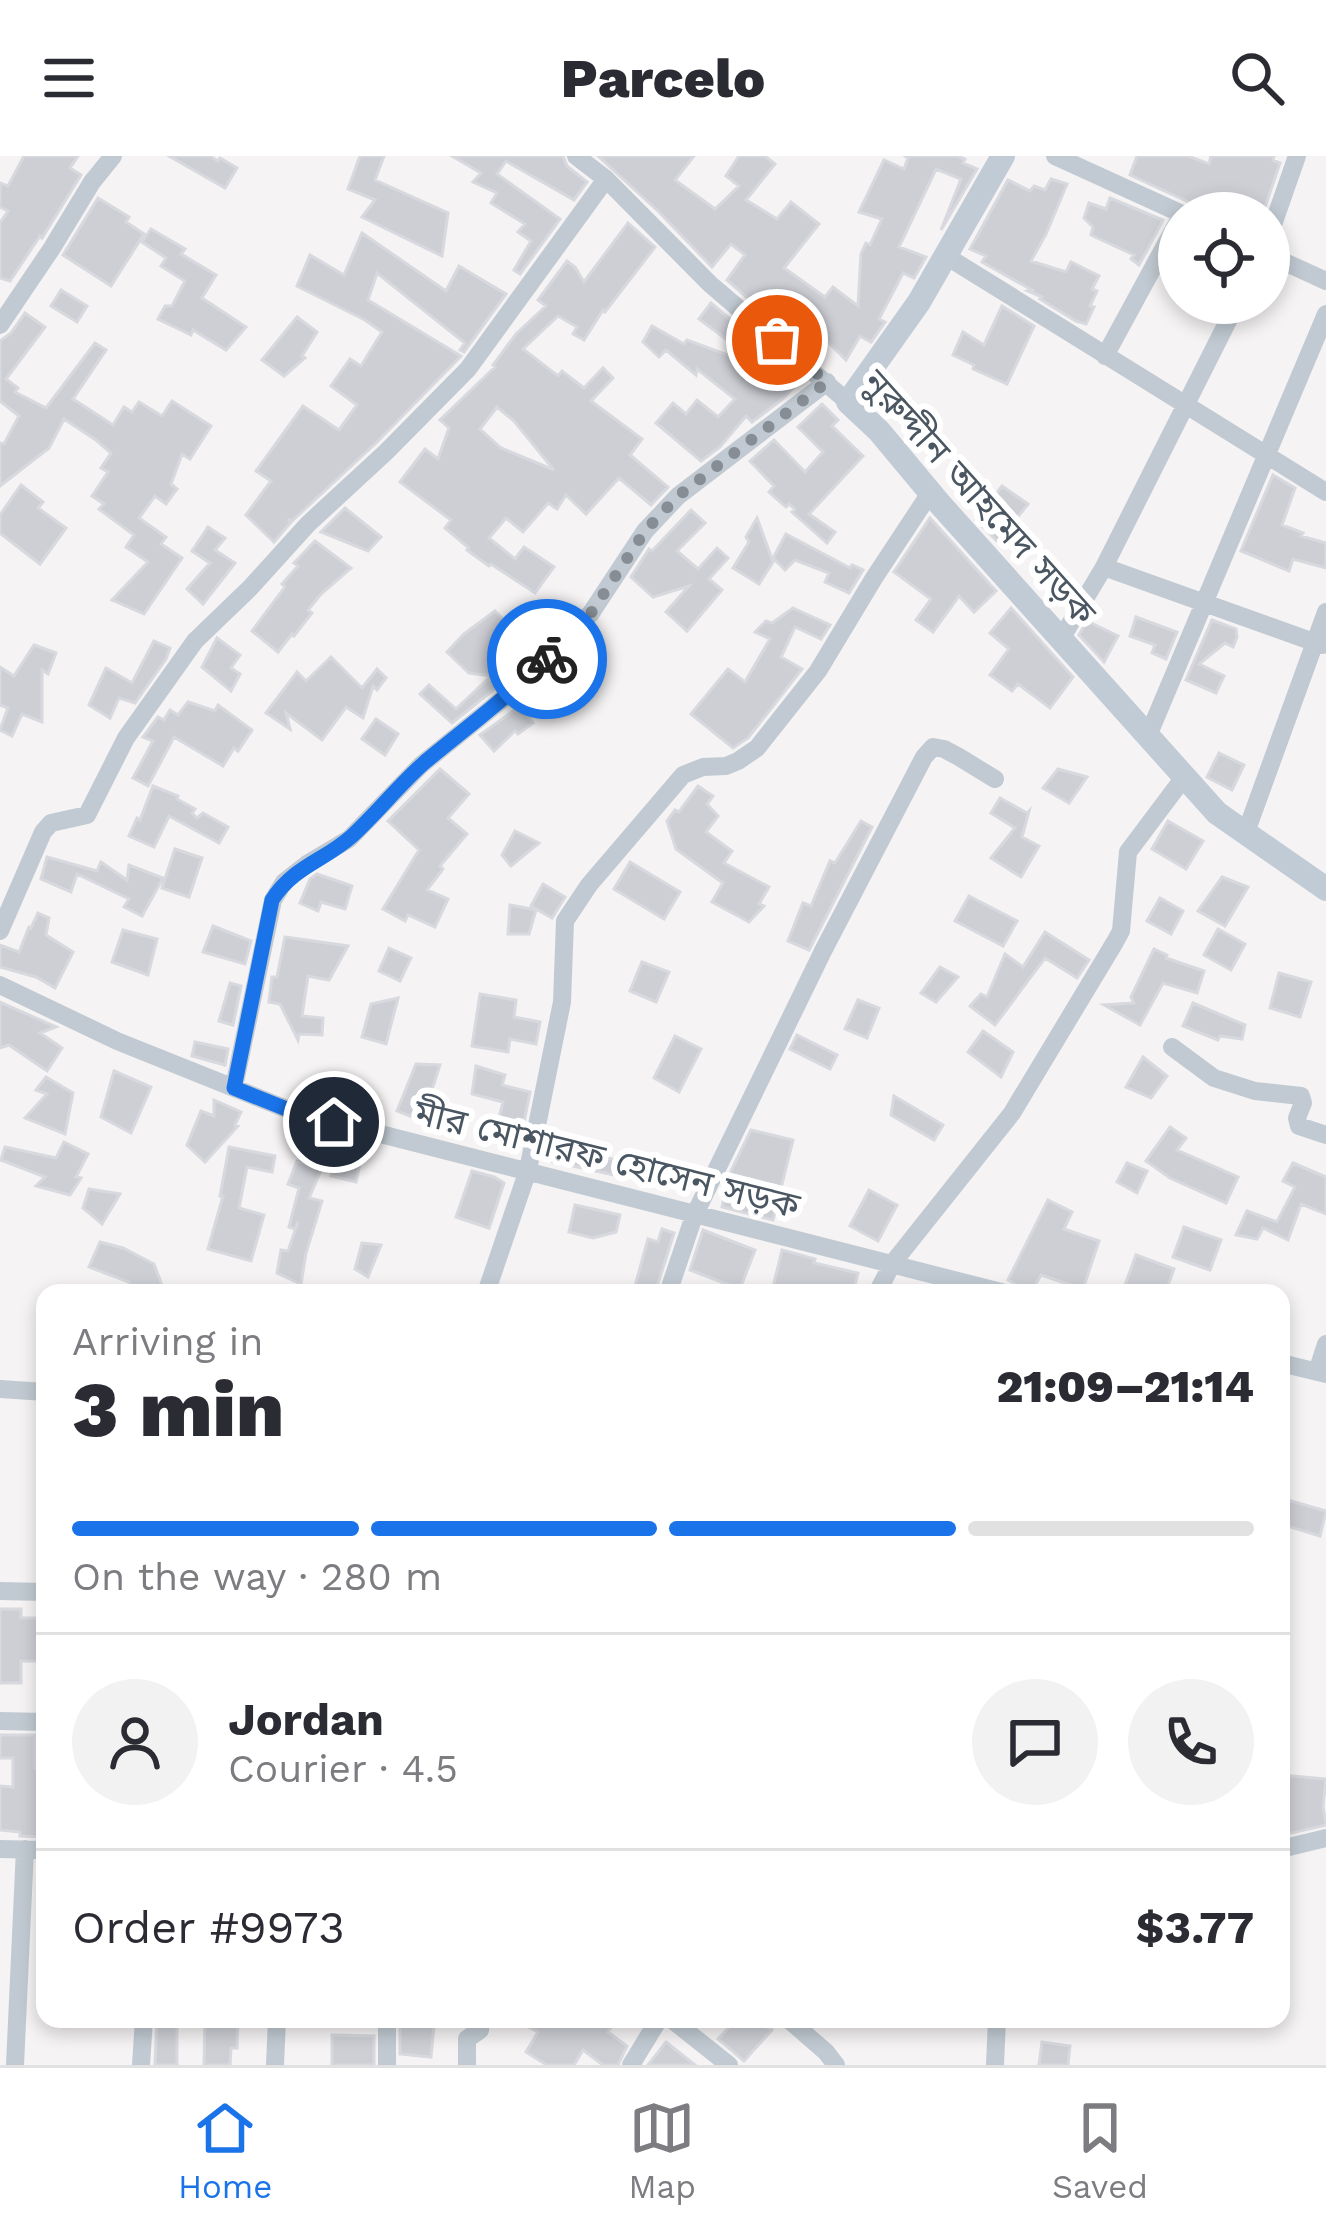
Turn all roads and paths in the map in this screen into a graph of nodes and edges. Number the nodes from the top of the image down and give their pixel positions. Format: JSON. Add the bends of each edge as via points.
{"nodes":[{"id":1,"x":113,"y":156,"type":"edge"},
{"id":2,"x":576,"y":156,"type":"edge"},
{"id":3,"x":1003,"y":156,"type":"edge"},
{"id":4,"x":1055,"y":156,"type":"edge"},
{"id":5,"x":1297,"y":156,"type":"edge"},
{"id":6,"x":606,"y":178,"type":"junction"},
{"id":7,"x":1284,"y":192,"type":"edge"},
{"id":8,"x":1158,"y":207,"type":"edge"},
{"id":9,"x":946,"y":256,"type":"junction"},
{"id":10,"x":1158,"y":256,"type":"edge"},
{"id":11,"x":1290,"y":264,"type":"edge"},
{"id":12,"x":1326,"y":281,"type":"edge"},
{"id":13,"x":1326,"y":314,"type":"edge"},
{"id":14,"x":1226,"y":324,"type":"edge"},
{"id":15,"x":0,"y":325,"type":"edge"},
{"id":16,"x":1105,"y":356,"type":"junction"},
{"id":17,"x":827,"y":382,"type":"junction"},
{"id":18,"x":848,"y":402,"type":"junction"},
{"id":19,"x":1184,"y":406,"type":"junction"},
{"id":20,"x":1266,"y":456,"type":"junction"},
{"id":21,"x":1326,"y":492,"type":"edge"},
{"id":22,"x":930,"y":493,"type":"junction"},
{"id":23,"x":1104,"y":567,"type":"junction"},
{"id":24,"x":1204,"y":603,"type":"junction"},
{"id":25,"x":1326,"y":612,"type":"edge"},
{"id":26,"x":1061,"y":640,"type":"junction"},
{"id":27,"x":1320,"y":644,"type":"edge"},
{"id":28,"x":1148,"y":736,"type":"junction"},
{"id":29,"x":1186,"y":776,"type":"junction"},
{"id":30,"x":995,"y":779,"type":"dead end"},
{"id":31,"x":1245,"y":835,"type":"junction"},
{"id":32,"x":1326,"y":890,"type":"edge"},
{"id":33,"x":0,"y":931,"type":"edge"},
{"id":34,"x":0,"y":985,"type":"edge"},
{"id":35,"x":1172,"y":1047,"type":"dead end"},
{"id":36,"x":234,"y":1088,"type":"junction"},
{"id":37,"x":1326,"y":1135,"type":"edge"},
{"id":38,"x":528,"y":1170,"type":"junction"},
{"id":39,"x":694,"y":1216,"type":"junction"},
{"id":40,"x":892,"y":1264,"type":"junction"},
{"id":41,"x":489,"y":1284,"type":"edge"},
{"id":42,"x":671,"y":1284,"type":"edge"},
{"id":43,"x":882,"y":1284,"type":"edge"},
{"id":44,"x":970,"y":1284,"type":"edge"},
{"id":45,"x":1326,"y":1344,"type":"edge"},
{"id":46,"x":1290,"y":1365,"type":"edge"},
{"id":47,"x":1321,"y":1373,"type":"edge"},
{"id":48,"x":0,"y":1389,"type":"edge"},
{"id":49,"x":36,"y":1391,"type":"edge"},
{"id":50,"x":0,"y":1591,"type":"edge"},
{"id":51,"x":36,"y":1592,"type":"edge"},
{"id":52,"x":0,"y":1721,"type":"edge"},
{"id":53,"x":36,"y":1722,"type":"edge"},
{"id":54,"x":1326,"y":1838,"type":"edge"},
{"id":55,"x":1290,"y":1847,"type":"edge"},
{"id":56,"x":0,"y":1849,"type":"edge"},
{"id":57,"x":35,"y":1850,"type":"edge"},
{"id":58,"x":144,"y":2028,"type":"edge"},
{"id":59,"x":277,"y":2028,"type":"edge"},
{"id":60,"x":387,"y":2028,"type":"edge"},
{"id":61,"x":480,"y":2028,"type":"edge"},
{"id":62,"x":654,"y":2028,"type":"edge"},
{"id":63,"x":681,"y":2028,"type":"edge"},
{"id":64,"x":798,"y":2028,"type":"edge"},
{"id":65,"x":997,"y":2028,"type":"edge"},
{"id":66,"x":696,"y":2041,"type":"junction"},
{"id":67,"x":15,"y":2065,"type":"edge"},
{"id":68,"x":141,"y":2065,"type":"edge"},
{"id":69,"x":274,"y":2065,"type":"edge"},
{"id":70,"x":387,"y":2065,"type":"edge"},
{"id":71,"x":467,"y":2065,"type":"edge"},
{"id":72,"x":631,"y":2065,"type":"edge"},
{"id":73,"x":690,"y":2065,"type":"edge"},
{"id":74,"x":730,"y":2065,"type":"edge"},
{"id":75,"x":836,"y":2065,"type":"edge"},
{"id":76,"x":995,"y":2065,"type":"edge"}],
"edges":[{"from":1,"to":15,"type":"street"},
{"from":2,"to":6,"type":"street","name":"নুরুদ্দীন আহমেদ সড়ক"},
{"from":3,"to":9,"type":"main road"},
{"from":4,"to":8,"type":"street"},
{"from":5,"to":7,"type":"street"},
{"from":6,"to":17,"type":"street","name":"নুরুদ্দীন আহমেদ সড়ক","via":[[710,284]]},
{"from":6,"to":33,"type":"street","via":[[468,369],[195,641],[126,739],[87,815],[43,832]]},
{"from":9,"to":16,"type":"street"},
{"from":9,"to":18,"type":"main road"},
{"from":10,"to":16,"type":"street"},
{"from":11,"to":12,"type":"street"},
{"from":13,"to":20,"type":"street"},
{"from":14,"to":19,"type":"street"},
{"from":16,"to":19,"type":"street"},
{"from":17,"to":18,"type":"street","name":"নুরুদ্দীন আহমেদ সড়ক"},
{"from":17,"to":36,"type":"street","via":[[678,496],[591,613],[529,676],[421,765],[349,839],[284,882],[272,900]]},
{"from":18,"to":22,"type":"main road","name":"নুরুদ্দীন আহমেদ সড়ক"},
{"from":19,"to":20,"type":"street"},
{"from":19,"to":23,"type":"street"},
{"from":20,"to":21,"type":"street"},
{"from":20,"to":24,"type":"street"},
{"from":22,"to":26,"type":"main road","name":"নুরুদ্দীন আহমেদ সড়ক"},
{"from":22,"to":38,"type":"street","via":[[818,671],[757,748],[726,766],[683,775],[566,921],[562,1002]]},
{"from":23,"to":24,"type":"street"},
{"from":23,"to":26,"type":"street"},
{"from":24,"to":27,"type":"street"},
{"from":24,"to":28,"type":"street"},
{"from":25,"to":27,"type":"street"},
{"from":26,"to":28,"type":"main road","name":"নুরুদ্দীন আহমেদ সড়ক"},
{"from":27,"to":31,"type":"street"},
{"from":28,"to":29,"type":"main road","name":"নুরুদ্দীন আহমেদ সড়ক"},
{"from":29,"to":31,"type":"main road","name":"নুরুদ্দীন আহমেদ সড়ক"},
{"from":29,"to":40,"type":"street","via":[[1128,852],[1121,931],[1012,1113]]},
{"from":30,"to":39,"type":"street","via":[[944,749],[924,757]]},
{"from":31,"to":32,"type":"main road","name":"নুরুদ্দীন আহমেদ সড়ক"},
{"from":34,"to":36,"type":"street","name":"মীর মোশারফ হোসেন সড়ক"},
{"from":35,"to":37,"type":"street","via":[[1214,1078],[1301,1096],[1299,1126]]},
{"from":36,"to":38,"type":"street","name":"মীর মোশারফ হোসেন সড়ক","via":[[294,1112]]},
{"from":38,"to":39,"type":"street","name":"মীর মোশারফ হোসেন সড়ক"},
{"from":38,"to":41,"type":"street"},
{"from":39,"to":40,"type":"street","name":"মীর মোশারফ হোসেন সড়ক"},
{"from":39,"to":42,"type":"street"},
{"from":40,"to":43,"type":"street"},
{"from":40,"to":44,"type":"street","name":"মীর মোশারফ হোসেন সড়ক"},
{"from":45,"to":47,"type":"street"},
{"from":46,"to":47,"type":"street"},
{"from":48,"to":49,"type":"street"},
{"from":50,"to":51,"type":"street"},
{"from":52,"to":53,"type":"street"},
{"from":54,"to":55,"type":"street"},
{"from":56,"to":57,"type":"street"},
{"from":57,"to":67,"type":"street"},
{"from":58,"to":68,"type":"street"},
{"from":59,"to":69,"type":"street"},
{"from":60,"to":70,"type":"street"},
{"from":61,"to":71,"type":"street","via":[[467,2039]]},
{"from":62,"to":72,"type":"street"},
{"from":63,"to":66,"type":"street"},
{"from":64,"to":75,"type":"street"},
{"from":65,"to":76,"type":"street"},
{"from":66,"to":73,"type":"street"},
{"from":66,"to":74,"type":"street"}]}
